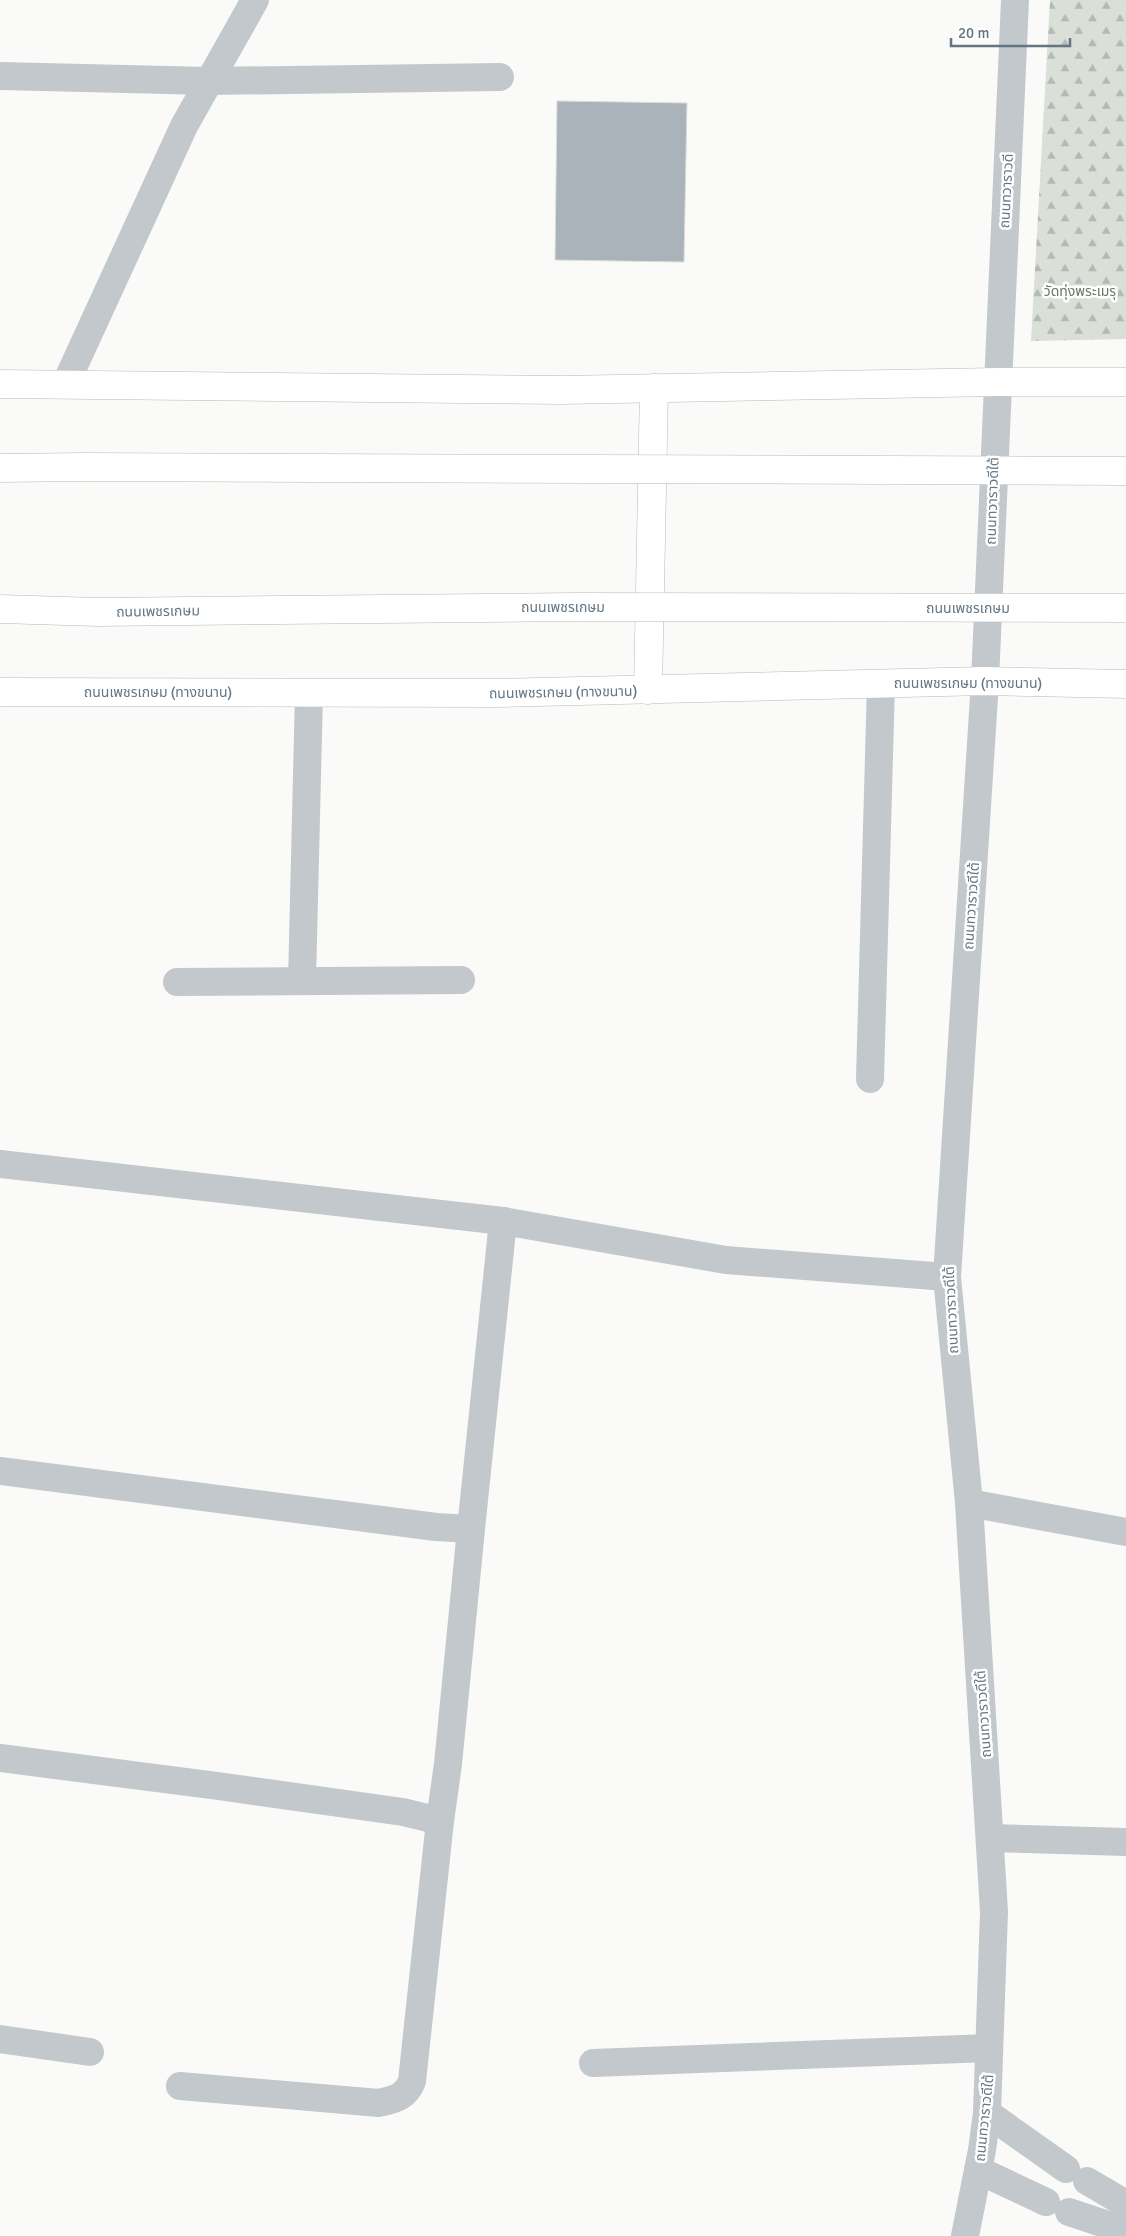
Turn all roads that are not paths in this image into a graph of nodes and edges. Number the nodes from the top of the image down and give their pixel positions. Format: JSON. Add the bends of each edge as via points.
{"nodes":[{"id":1,"x":255,"y":0,"type":"edge"},
{"id":2,"x":1015,"y":0,"type":"edge"},
{"id":3,"x":0,"y":76,"type":"edge"},
{"id":4,"x":500,"y":77,"type":"dead end"},
{"id":5,"x":209,"y":81,"type":"junction"},
{"id":6,"x":997,"y":382,"type":"junction"},
{"id":7,"x":1126,"y":382,"type":"edge"},
{"id":8,"x":66,"y":383,"type":"junction"},
{"id":9,"x":0,"y":384,"type":"edge"},
{"id":10,"x":654,"y":388,"type":"junction"},
{"id":11,"x":0,"y":468,"type":"edge"},
{"id":12,"x":1126,"y":471,"type":"edge"},
{"id":13,"x":1126,"y":608,"type":"edge"},
{"id":14,"x":0,"y":609,"type":"edge"},
{"id":15,"x":985,"y":681,"type":"junction"},
{"id":16,"x":881,"y":684,"type":"junction"},
{"id":17,"x":1126,"y":684,"type":"edge"},
{"id":18,"x":648,"y":690,"type":"junction"},
{"id":19,"x":0,"y":692,"type":"edge"},
{"id":20,"x":309,"y":693,"type":"junction"},
{"id":21,"x":461,"y":980,"type":"dead end"},
{"id":22,"x":302,"y":981,"type":"junction"},
{"id":23,"x":177,"y":982,"type":"dead end"},
{"id":24,"x":870,"y":1079,"type":"dead end"},
{"id":25,"x":0,"y":1164,"type":"edge"},
{"id":26,"x":503,"y":1221,"type":"junction"},
{"id":27,"x":947,"y":1277,"type":"junction"},
{"id":28,"x":0,"y":1471,"type":"edge"},
{"id":29,"x":968,"y":1503,"type":"junction"},
{"id":30,"x":471,"y":1529,"type":"junction"},
{"id":31,"x":1126,"y":1532,"type":"edge"},
{"id":32,"x":0,"y":1758,"type":"edge"},
{"id":33,"x":440,"y":1821,"type":"junction"},
{"id":34,"x":991,"y":1838,"type":"junction"},
{"id":35,"x":1126,"y":1842,"type":"edge"},
{"id":36,"x":0,"y":2039,"type":"edge"},
{"id":37,"x":989,"y":2048,"type":"junction"},
{"id":38,"x":90,"y":2052,"type":"dead end"},
{"id":39,"x":593,"y":2064,"type":"dead end"},
{"id":40,"x":180,"y":2086,"type":"dead end"},
{"id":41,"x":986,"y":2113,"type":"junction"},
{"id":42,"x":978,"y":2170,"type":"junction"},
{"id":43,"x":1126,"y":2204,"type":"edge"},
{"id":44,"x":1126,"y":2232,"type":"edge"},
{"id":45,"x":965,"y":2236,"type":"edge"}],
"edges":[{"from":1,"to":5,"type":"street"},
{"from":2,"to":6,"type":"street","name":"ถนนทวาราวดี"},
{"from":3,"to":5,"type":"street"},
{"from":4,"to":5,"type":"street"},
{"from":5,"to":8,"type":"street","via":[[184,126]]},
{"from":6,"to":7,"type":"main road"},
{"from":6,"to":10,"type":"main road"},
{"from":6,"to":15,"type":"street","name":"ถนนทวาราวดีใต้"},
{"from":8,"to":9,"type":"main road"},
{"from":8,"to":10,"type":"main road","via":[[562,390]]},
{"from":10,"to":18,"type":"main road"},
{"from":11,"to":12,"type":"main road","bridge":true},
{"from":13,"to":14,"type":"main road","name":"ถนนเพชรเกษม","bridge":true,"via":[[565,607],[98,612]]},
{"from":15,"to":16,"type":"main road","name":"ถนนเพชรเกษม (ทางขนาน)"},
{"from":15,"to":17,"type":"main road","name":"ถนนเพชรเกษม (ทางขนาน)"},
{"from":15,"to":27,"type":"street","name":"ถนนทวาราวดีใต้"},
{"from":16,"to":18,"type":"main road","name":"ถนนเพชรเกษม (ทางขนาน)"},
{"from":16,"to":24,"type":"street"},
{"from":18,"to":20,"type":"main road","name":"ถนนเพชรเกษม (ทางขนาน)","via":[[495,694]]},
{"from":19,"to":20,"type":"main road","name":"ถนนเพชรเกษม (ทางขนาน)"},
{"from":20,"to":22,"type":"street"},
{"from":21,"to":22,"type":"street"},
{"from":22,"to":23,"type":"street"},
{"from":25,"to":26,"type":"street"},
{"from":26,"to":27,"type":"street","via":[[726,1260]]},
{"from":26,"to":30,"type":"street"},
{"from":27,"to":29,"type":"street","name":"ถนนทวาราวดีใต้"},
{"from":28,"to":30,"type":"street"},
{"from":29,"to":31,"type":"street"},
{"from":29,"to":34,"type":"street","name":"ถนนทวาราวดีใต้"},
{"from":30,"to":33,"type":"street"},
{"from":32,"to":33,"type":"street","via":[[267,1792],[403,1812]]},
{"from":33,"to":40,"type":"street","via":[[412,2081],[406,2093],[380,2103]]},
{"from":34,"to":35,"type":"street"},
{"from":34,"to":37,"type":"street","name":"ถนนทวาราวดีใต้","via":[[994,1912]]},
{"from":36,"to":38,"type":"street"},
{"from":37,"to":39,"type":"street"},
{"from":37,"to":41,"type":"street","name":"ถนนทวาราวดีใต้"},
{"from":41,"to":42,"type":"street","name":"ถนนทวาราวดีใต้"},
{"from":41,"to":43,"type":"street","via":[[1076,2175]]},
{"from":42,"to":44,"type":"street","via":[[1057,2207]]},
{"from":42,"to":45,"type":"street","name":"ถนนทวาราวดีใต้"}]}
